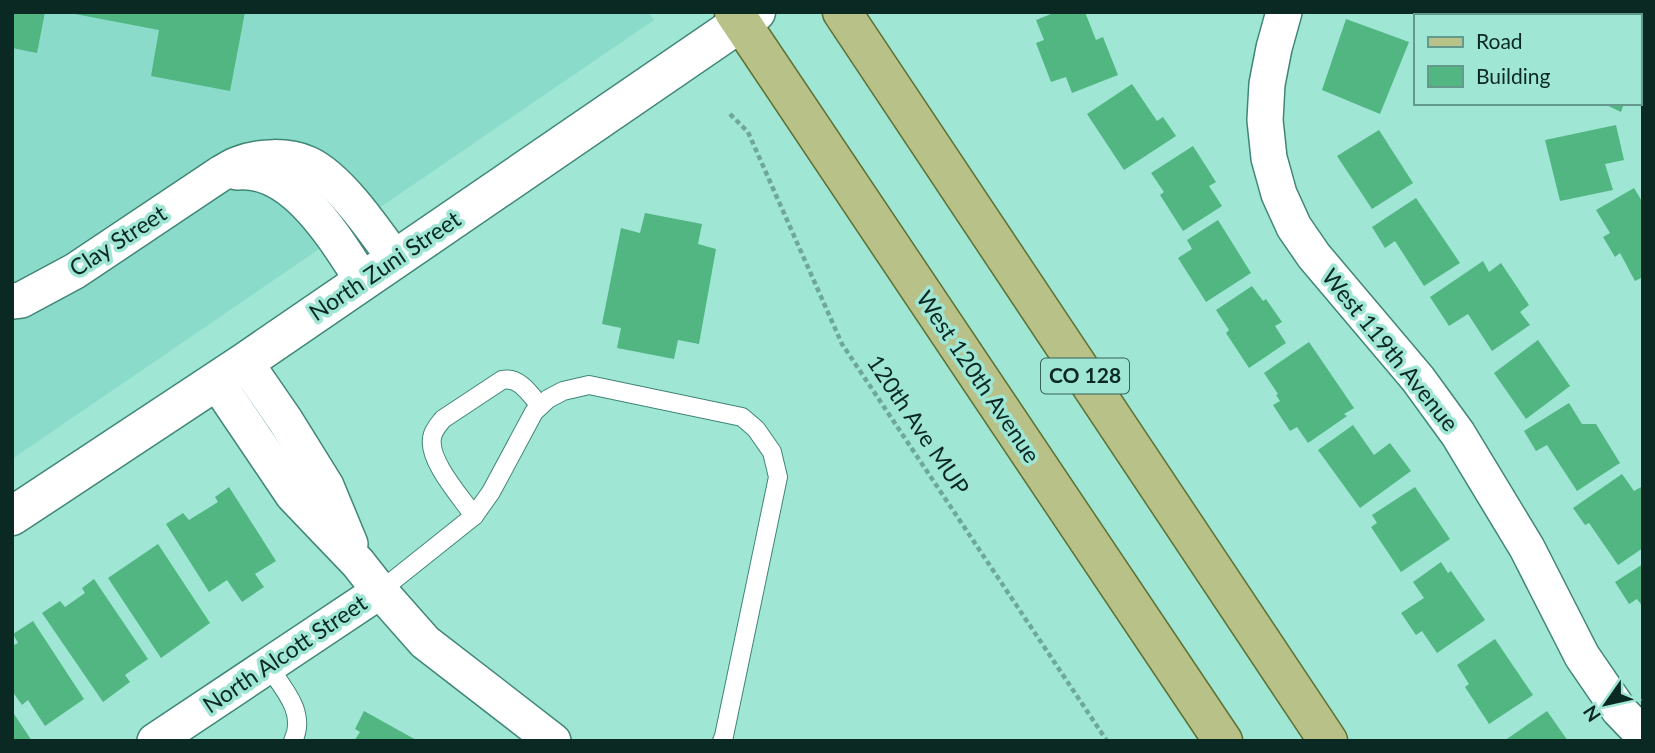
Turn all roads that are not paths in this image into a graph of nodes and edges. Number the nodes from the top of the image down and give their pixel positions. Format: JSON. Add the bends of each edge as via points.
{"nodes":[{"id":1,"x":842,"y":12,"type":"edge"},
{"id":2,"x":1284,"y":12,"type":"edge"},
{"id":3,"x":744,"y":16,"type":"edge"},
{"id":4,"x":220,"y":174,"type":"junction"},
{"id":5,"x":395,"y":259,"type":"junction"},
{"id":6,"x":363,"y":281,"type":"junction"},
{"id":7,"x":12,"y":302,"type":"edge"},
{"id":8,"x":231,"y":371,"type":"junction"},
{"id":9,"x":540,"y":406,"type":"junction"},
{"id":10,"x":12,"y":516,"type":"edge"},
{"id":11,"x":474,"y":516,"type":"junction"},
{"id":12,"x":380,"y":591,"type":"junction"},
{"id":13,"x":268,"y":666,"type":"junction"},
{"id":14,"x":1643,"y":735,"type":"edge"},
{"id":15,"x":166,"y":738,"type":"edge"},
{"id":16,"x":293,"y":741,"type":"edge"},
{"id":17,"x":552,"y":741,"type":"edge"},
{"id":18,"x":722,"y":741,"type":"edge"},
{"id":19,"x":1223,"y":741,"type":"edge"},
{"id":20,"x":1328,"y":741,"type":"edge"}],
"edges":[{"from":1,"to":20,"type":"main road","number":"CO 128"},
{"from":2,"to":14,"type":"street","name":"West 119th Avenue","via":[[1267,84],[1265,120],[1269,158],[1294,227],[1458,434],[1527,548],[1582,656],[1619,710]]},
{"from":3,"to":5,"type":"street","name":"North Zuni Street"},
{"from":3,"to":19,"type":"main road","name":"West 120th Avenue"},
{"from":4,"to":5,"type":"street","name":"Clay Street","via":[[254,159],[308,164],[346,196]]},
{"from":4,"to":6,"type":"street","via":[[266,175],[283,183],[325,223]]},
{"from":4,"to":7,"type":"street","name":"Clay Street","via":[[75,271]]},
{"from":5,"to":6,"type":"street","name":"North Zuni Street"},
{"from":6,"to":8,"type":"street","name":"North Zuni Street"},
{"from":8,"to":10,"type":"street","name":"North Zuni Street"},
{"from":8,"to":12,"type":"street","via":[[293,495]]},
{"from":9,"to":11,"type":"lane"},
{"from":9,"to":11,"type":"lane","via":[[509,378],[437,426],[432,436],[438,464]]},
{"from":9,"to":18,"type":"lane","via":[[563,391],[589,385],[741,417],[772,452],[778,477]]},
{"from":11,"to":12,"type":"lane"},
{"from":12,"to":13,"type":"street","name":"North Alcott Street"},
{"from":12,"to":17,"type":"street","via":[[425,642]]},
{"from":13,"to":15,"type":"street","name":"North Alcott Street"},
{"from":13,"to":16,"type":"lane","via":[[297,712]]}]}
